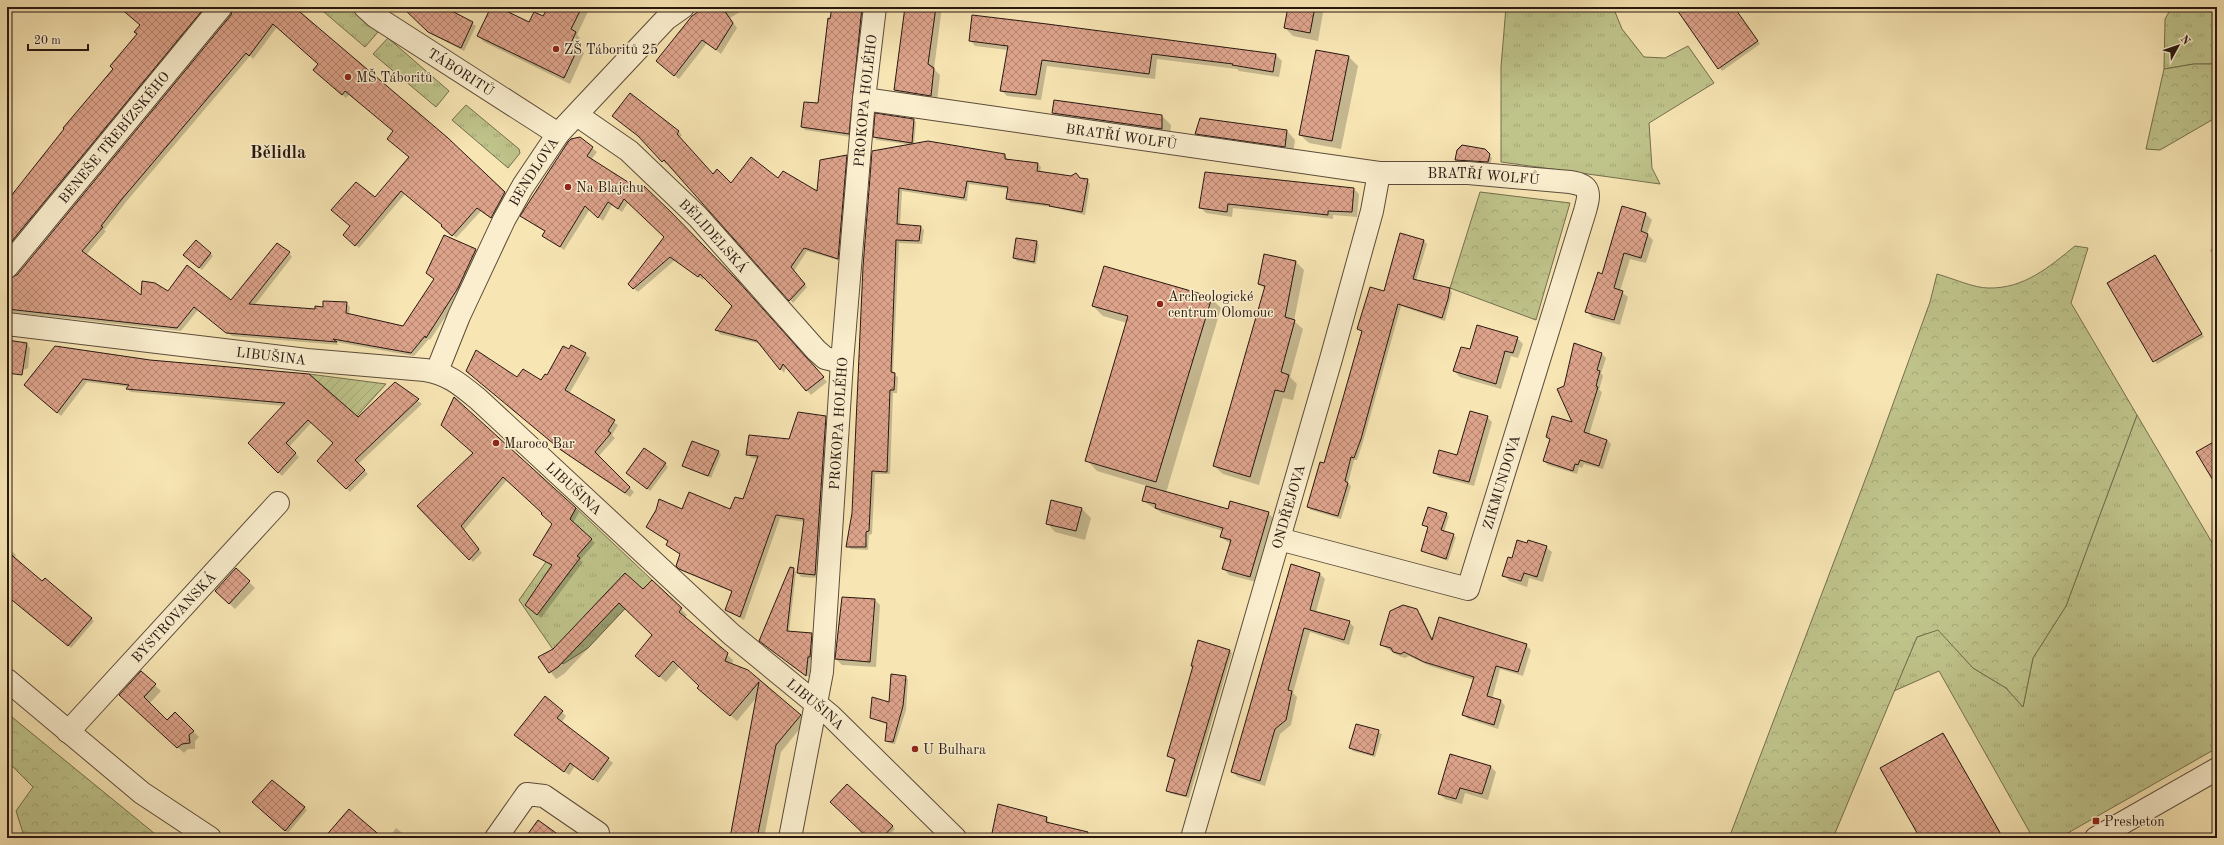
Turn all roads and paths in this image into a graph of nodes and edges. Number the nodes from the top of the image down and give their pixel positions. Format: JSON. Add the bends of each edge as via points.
{"nodes":[{"id":1,"x":221,"y":7,"type":"edge"},
{"id":2,"x":365,"y":7,"type":"edge"},
{"id":3,"x":683,"y":7,"type":"edge"},
{"id":4,"x":875,"y":7,"type":"edge"},
{"id":5,"x":864,"y":99,"type":"junction"},
{"id":6,"x":577,"y":115,"type":"junction"},
{"id":7,"x":558,"y":134,"type":"junction"},
{"id":8,"x":1379,"y":173,"type":"junction"},
{"id":9,"x":1586,"y":188,"type":"joint"},
{"id":10,"x":7,"y":267,"type":"edge"},
{"id":11,"x":7,"y":324,"type":"edge"},
{"id":12,"x":842,"y":362,"type":"junction"},
{"id":13,"x":437,"y":371,"type":"junction"},
{"id":14,"x":278,"y":503,"type":"dead end"},
{"id":15,"x":1279,"y":539,"type":"junction"},
{"id":16,"x":7,"y":680,"type":"edge"},
{"id":17,"x":815,"y":703,"type":"junction"},
{"id":18,"x":68,"y":732,"type":"junction"},
{"id":19,"x":2217,"y":770,"type":"edge"},
{"id":20,"x":598,"y":833,"type":"dead end"},
{"id":21,"x":210,"y":838,"type":"edge"},
{"id":22,"x":496,"y":838,"type":"edge"},
{"id":23,"x":790,"y":838,"type":"edge"},
{"id":24,"x":956,"y":838,"type":"edge"},
{"id":25,"x":1192,"y":838,"type":"edge"},
{"id":26,"x":2096,"y":838,"type":"edge"}],
"edges":[{"from":1,"to":10,"type":"street","name":"BENEŠE TŘEBÍZSKÉHO"},
{"from":2,"to":7,"type":"street","name":"TÁBORITŮ","via":[[376,17]]},
{"from":3,"to":6,"type":"street","name":"BENDLOVA","via":[[666,19]]},
{"from":4,"to":5,"type":"street","name":"PROKOPA HOLÉHO"},
{"from":5,"to":8,"type":"street","name":"BRATŘÍ WOLFŮ"},
{"from":5,"to":12,"type":"street","name":"PROKOPA HOLÉHO"},
{"from":6,"to":7,"type":"street","name":"BENDLOVA"},
{"from":6,"to":12,"type":"street","name":"BĚLIDELSKÁ","via":[[629,151],[698,217],[816,350],[825,358]]},
{"from":7,"to":13,"type":"street","name":"BENDLOVA","via":[[504,220],[459,316]]},
{"from":8,"to":9,"type":"street","name":"BRATŘÍ WOLFŮ","via":[[1468,173],[1576,183]]},
{"from":8,"to":15,"type":"street","name":"ONDŘEJOVA","via":[[1372,211]]},
{"from":9,"to":15,"type":"street","name":"ZIKMUNDOVA","via":[[1588,193],[1585,211],[1468,589]]},
{"from":11,"to":13,"type":"street","name":"LIBUŠINA","via":[[307,360]]},
{"from":12,"to":17,"type":"street","name":"PROKOPA HOLÉHO","via":[[822,672]]},
{"from":13,"to":17,"type":"street","name":"LIBUŠINA","via":[[452,378],[478,399],[731,634]]},
{"from":14,"to":18,"type":"street","name":"BYSTROVANSKÁ"},
{"from":15,"to":25,"type":"street","name":"ONDŘEJOVA"},
{"from":16,"to":18,"type":"street"},
{"from":17,"to":23,"type":"street","name":"PROKOPA HOLÉHO"},
{"from":17,"to":24,"type":"street","name":"LIBUŠINA"},
{"from":18,"to":21,"type":"street","via":[[142,793]]},
{"from":19,"to":26,"type":"street"},
{"from":20,"to":22,"type":"street","via":[[544,796],[527,794]]}]}
